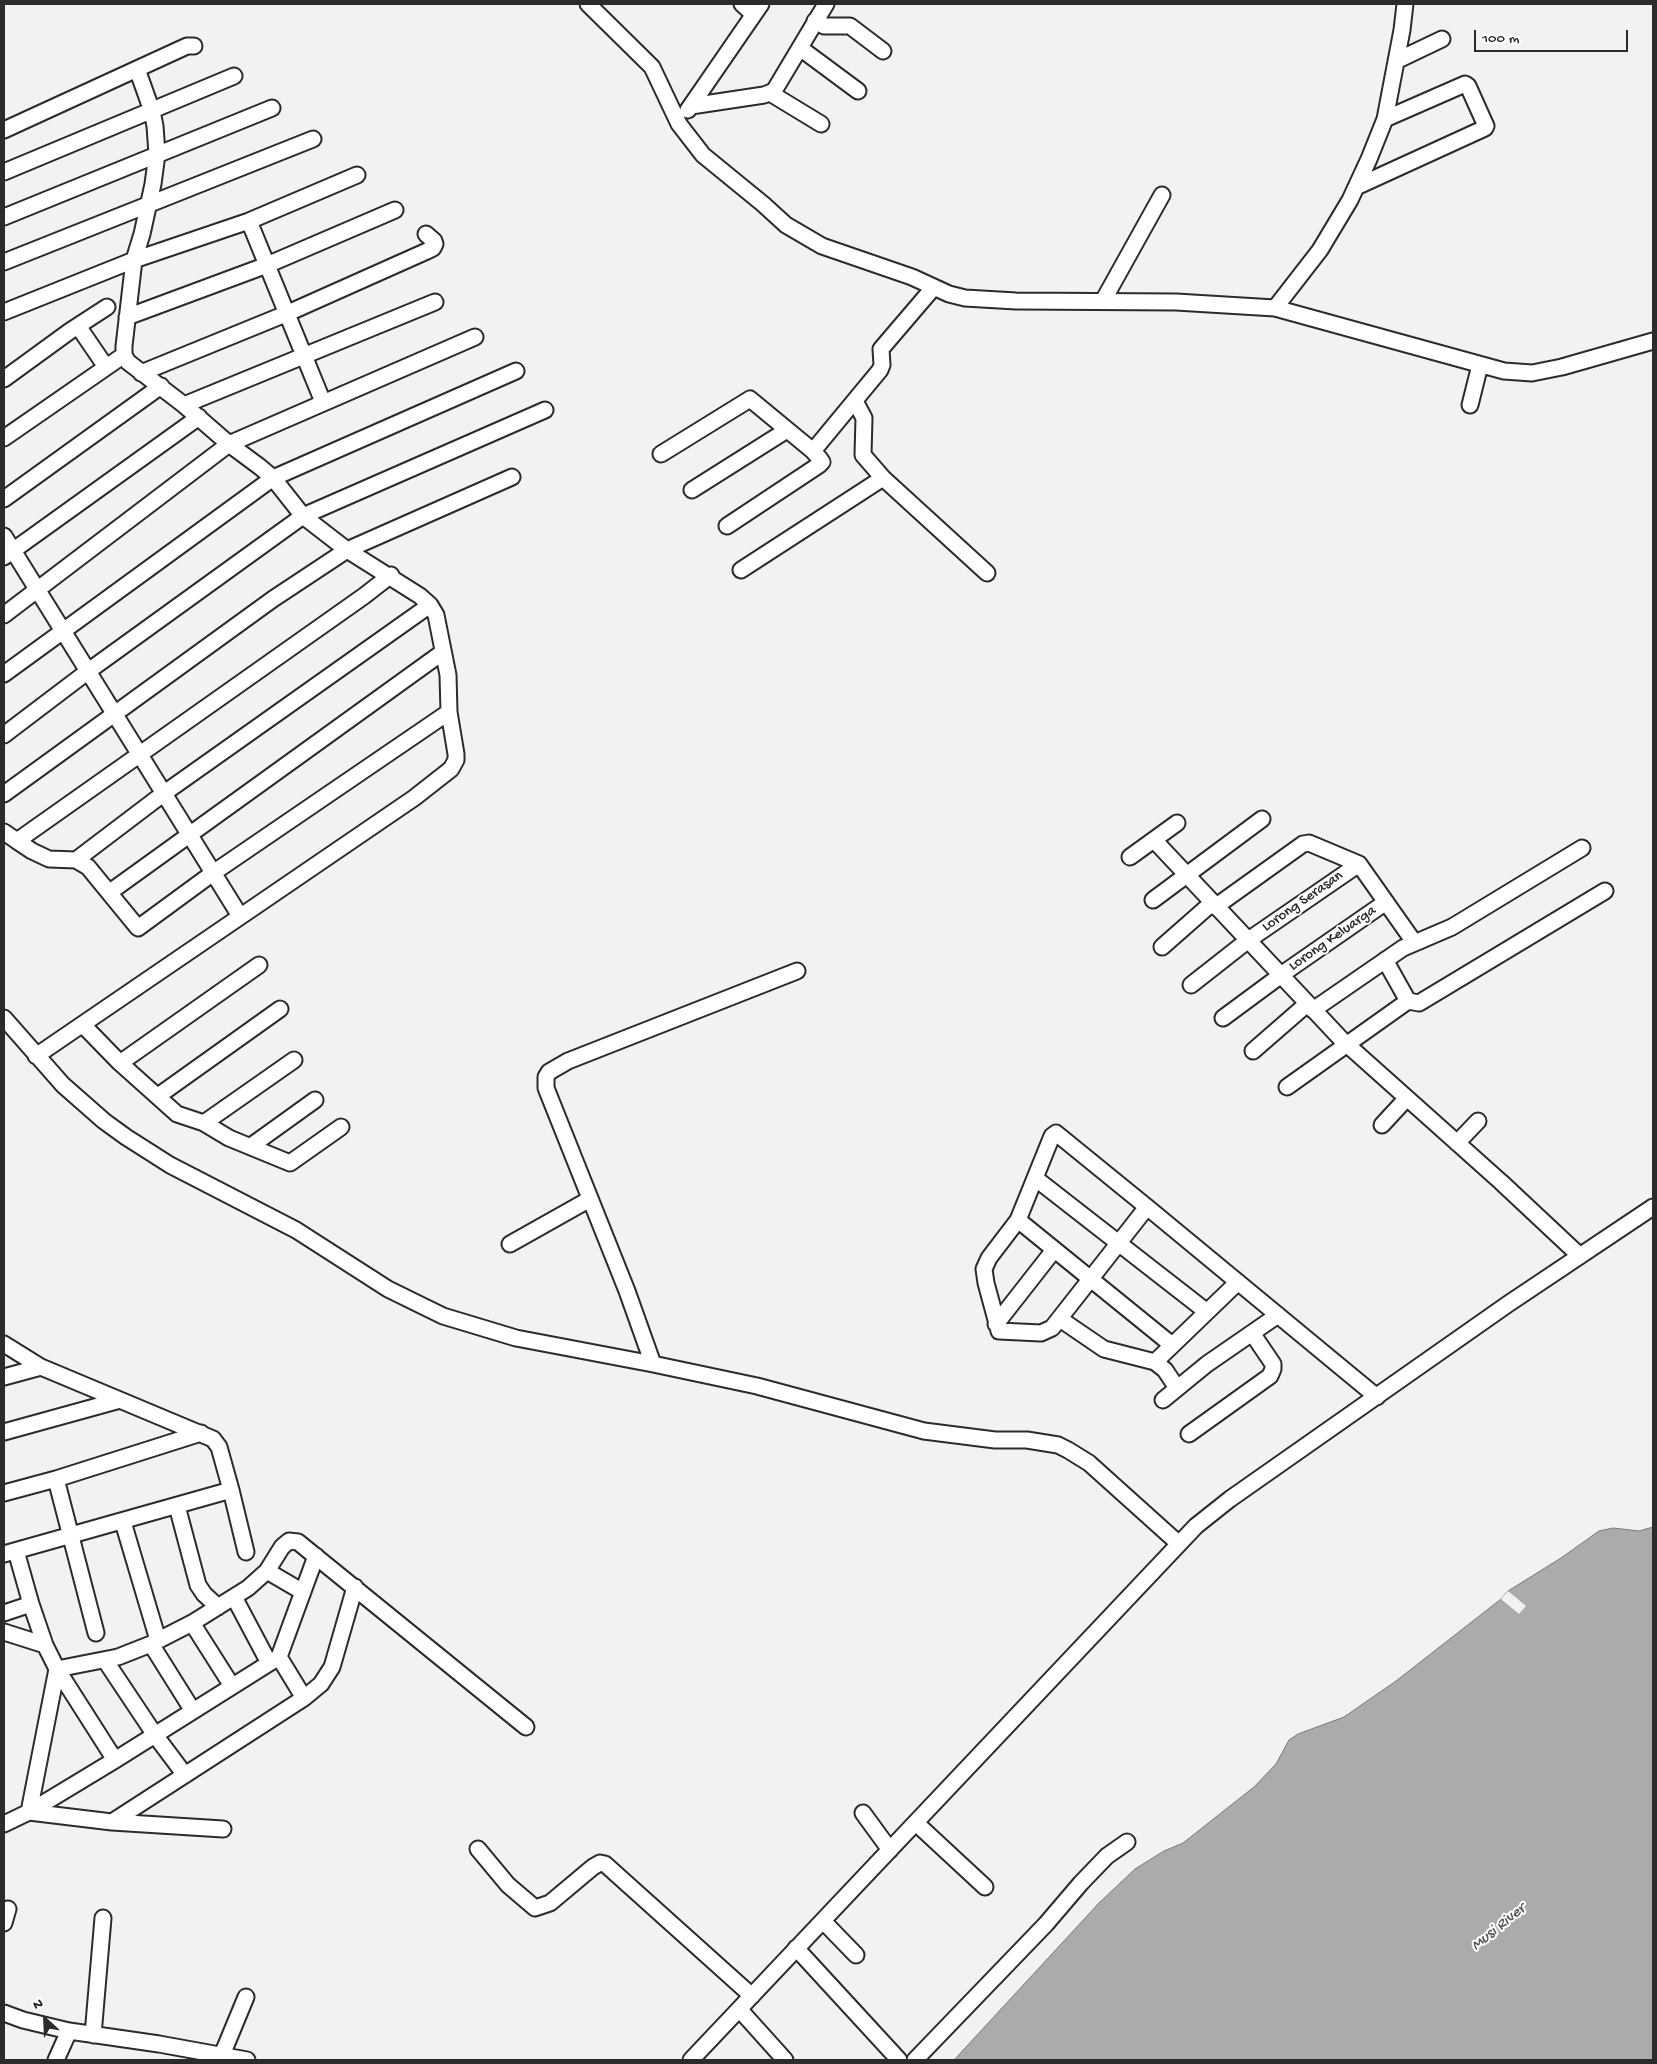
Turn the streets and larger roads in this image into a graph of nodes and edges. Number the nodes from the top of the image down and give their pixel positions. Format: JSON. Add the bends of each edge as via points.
{"nodes":[{"id":1,"x":588,"y":4,"type":"edge"},
{"id":2,"x":742,"y":4,"type":"edge"},
{"id":3,"x":826,"y":4,"type":"edge"},
{"id":4,"x":1405,"y":4,"type":"edge"},
{"id":5,"x":757,"y":9,"type":"edge"},
{"id":6,"x":815,"y":21,"type":"junction"},
{"id":7,"x":1442,"y":38,"type":"dead end"},
{"id":8,"x":194,"y":46,"type":"dead end"},
{"id":9,"x":800,"y":48,"type":"junction"},
{"id":10,"x":883,"y":51,"type":"dead end"},
{"id":11,"x":1396,"y":61,"type":"junction"},
{"id":12,"x":138,"y":69,"type":"junction"},
{"id":13,"x":234,"y":76,"type":"dead end"},
{"id":14,"x":858,"y":91,"type":"dead end"},
{"id":15,"x":770,"y":93,"type":"junction"},
{"id":16,"x":691,"y":106,"type":"junction"},
{"id":17,"x":272,"y":108,"type":"dead end"},
{"id":18,"x":152,"y":111,"type":"junction"},
{"id":19,"x":1385,"y":119,"type":"junction"},
{"id":20,"x":679,"y":124,"type":"junction"},
{"id":21,"x":820,"y":124,"type":"dead end"},
{"id":22,"x":4,"y":130,"type":"edge"},
{"id":23,"x":313,"y":139,"type":"dead end"},
{"id":24,"x":157,"y":154,"type":"junction"},
{"id":25,"x":4,"y":172,"type":"edge"},
{"id":26,"x":356,"y":175,"type":"dead end"},
{"id":27,"x":1356,"y":187,"type":"junction"},
{"id":28,"x":1162,"y":195,"type":"dead end"},
{"id":29,"x":148,"y":206,"type":"junction"},
{"id":30,"x":395,"y":210,"type":"dead end"},
{"id":31,"x":4,"y":218,"type":"edge"},
{"id":32,"x":249,"y":221,"type":"junction"},
{"id":33,"x":426,"y":234,"type":"dead end"},
{"id":34,"x":134,"y":260,"type":"junction"},
{"id":35,"x":4,"y":262,"type":"edge"},
{"id":36,"x":268,"y":266,"type":"junction"},
{"id":37,"x":934,"y":287,"type":"junction"},
{"id":38,"x":1104,"y":301,"type":"junction"},
{"id":39,"x":436,"y":302,"type":"dead end"},
{"id":40,"x":107,"y":307,"type":"dead end"},
{"id":41,"x":1275,"y":308,"type":"junction"},
{"id":42,"x":7,"y":312,"type":"edge"},
{"id":43,"x":288,"y":313,"type":"junction"},
{"id":44,"x":127,"y":317,"type":"junction"},
{"id":45,"x":78,"y":326,"type":"junction"},
{"id":46,"x":475,"y":336,"type":"dead end"},
{"id":47,"x":1653,"y":340,"type":"edge"},
{"id":48,"x":124,"y":355,"type":"junction"},
{"id":49,"x":305,"y":356,"type":"junction"},
{"id":50,"x":1480,"y":364,"type":"junction"},
{"id":51,"x":106,"y":367,"type":"junction"},
{"id":52,"x":516,"y":371,"type":"dead end"},
{"id":53,"x":141,"y":373,"type":"junction"},
{"id":54,"x":4,"y":379,"type":"edge"},
{"id":55,"x":161,"y":386,"type":"junction"},
{"id":56,"x":855,"y":401,"type":"junction"},
{"id":57,"x":322,"y":402,"type":"junction"},
{"id":58,"x":184,"y":404,"type":"junction"},
{"id":59,"x":1470,"y":405,"type":"dead end"},
{"id":60,"x":545,"y":410,"type":"dead end"},
{"id":61,"x":199,"y":417,"type":"junction"},
{"id":62,"x":787,"y":430,"type":"junction"},
{"id":63,"x":4,"y":438,"type":"edge"},
{"id":64,"x":230,"y":444,"type":"junction"},
{"id":65,"x":814,"y":452,"type":"junction"},
{"id":66,"x":661,"y":454,"type":"dead end"},
{"id":67,"x":512,"y":477,"type":"dead end"},
{"id":68,"x":273,"y":478,"type":"junction"},
{"id":69,"x":883,"y":478,"type":"junction"},
{"id":70,"x":692,"y":490,"type":"dead end"},
{"id":71,"x":4,"y":499,"type":"edge"},
{"id":72,"x":303,"y":516,"type":"junction"},
{"id":73,"x":726,"y":526,"type":"dead end"},
{"id":74,"x":4,"y":536,"type":"edge"},
{"id":75,"x":347,"y":550,"type":"junction"},
{"id":76,"x":8,"y":554,"type":"edge"},
{"id":77,"x":741,"y":570,"type":"dead end"},
{"id":78,"x":987,"y":573,"type":"dead end"},
{"id":79,"x":391,"y":575,"type":"junction"},
{"id":80,"x":37,"y":591,"type":"junction"},
{"id":81,"x":430,"y":605,"type":"junction"},
{"id":82,"x":4,"y":615,"type":"edge"},
{"id":83,"x":62,"y":632,"type":"junction"},
{"id":84,"x":443,"y":652,"type":"junction"},
{"id":85,"x":87,"y":672,"type":"junction"},
{"id":86,"x":4,"y":674,"type":"edge"},
{"id":87,"x":449,"y":712,"type":"junction"},
{"id":88,"x":113,"y":714,"type":"junction"},
{"id":89,"x":4,"y":735,"type":"edge"},
{"id":90,"x":138,"y":754,"type":"junction"},
{"id":91,"x":4,"y":794,"type":"edge"},
{"id":92,"x":163,"y":794,"type":"junction"},
{"id":93,"x":1262,"y":819,"type":"dead end"},
{"id":94,"x":1177,"y":823,"type":"dead end"},
{"id":95,"x":4,"y":832,"type":"edge"},
{"id":96,"x":188,"y":834,"type":"junction"},
{"id":97,"x":1154,"y":840,"type":"junction"},
{"id":98,"x":17,"y":841,"type":"junction"},
{"id":99,"x":1582,"y":848,"type":"dead end"},
{"id":100,"x":1130,"y":856,"type":"dead end"},
{"id":101,"x":76,"y":860,"type":"junction"},
{"id":102,"x":1359,"y":864,"type":"junction"},
{"id":103,"x":213,"y":873,"type":"junction"},
{"id":104,"x":1187,"y":876,"type":"junction"},
{"id":105,"x":1605,"y":891,"type":"dead end"},
{"id":106,"x":110,"y":892,"type":"junction"},
{"id":107,"x":1153,"y":900,"type":"dead end"},
{"id":108,"x":1386,"y":902,"type":"junction"},
{"id":109,"x":1213,"y":905,"type":"junction"},
{"id":110,"x":240,"y":916,"type":"junction"},
{"id":111,"x":1247,"y":941,"type":"junction"},
{"id":112,"x":1414,"y":942,"type":"junction"},
{"id":113,"x":1162,"y":947,"type":"dead end"},
{"id":114,"x":1385,"y":960,"type":"junction"},
{"id":115,"x":259,"y":965,"type":"dead end"},
{"id":116,"x":797,"y":971,"type":"dead end"},
{"id":117,"x":1280,"y":976,"type":"junction"},
{"id":118,"x":1191,"y":985,"type":"dead end"},
{"id":119,"x":1408,"y":1001,"type":"junction"},
{"id":120,"x":1310,"y":1007,"type":"junction"},
{"id":121,"x":280,"y":1009,"type":"dead end"},
{"id":122,"x":4,"y":1018,"type":"edge"},
{"id":123,"x":1223,"y":1018,"type":"dead end"},
{"id":124,"x":83,"y":1025,"type":"junction"},
{"id":125,"x":1346,"y":1044,"type":"junction"},
{"id":126,"x":1253,"y":1051,"type":"dead end"},
{"id":127,"x":36,"y":1056,"type":"junction"},
{"id":128,"x":294,"y":1060,"type":"dead end"},
{"id":129,"x":120,"y":1063,"type":"junction"},
{"id":130,"x":1287,"y":1087,"type":"dead end"},
{"id":131,"x":158,"y":1096,"type":"junction"},
{"id":132,"x":1406,"y":1099,"type":"junction"},
{"id":133,"x":315,"y":1100,"type":"dead end"},
{"id":134,"x":1478,"y":1121,"type":"dead end"},
{"id":135,"x":204,"y":1123,"type":"junction"},
{"id":136,"x":1382,"y":1125,"type":"dead end"},
{"id":137,"x":341,"y":1127,"type":"dead end"},
{"id":138,"x":1457,"y":1143,"type":"junction"},
{"id":139,"x":251,"y":1146,"type":"junction"},
{"id":140,"x":1034,"y":1178,"type":"junction"},
{"id":141,"x":590,"y":1199,"type":"junction"},
{"id":142,"x":1147,"y":1207,"type":"junction"},
{"id":143,"x":1653,"y":1207,"type":"edge"},
{"id":144,"x":1018,"y":1220,"type":"junction"},
{"id":145,"x":1119,"y":1243,"type":"junction"},
{"id":146,"x":510,"y":1244,"type":"dead end"},
{"id":147,"x":1054,"y":1250,"type":"junction"},
{"id":148,"x":1580,"y":1256,"type":"junction"},
{"id":149,"x":1091,"y":1279,"type":"junction"},
{"id":150,"x":1238,"y":1282,"type":"junction"},
{"id":151,"x":1207,"y":1312,"type":"junction"},
{"id":152,"x":1278,"y":1315,"type":"junction"},
{"id":153,"x":1060,"y":1319,"type":"junction"},
{"id":154,"x":996,"y":1324,"type":"junction"},
{"id":155,"x":1252,"y":1333,"type":"junction"},
{"id":156,"x":4,"y":1344,"type":"edge"},
{"id":157,"x":1172,"y":1346,"type":"junction"},
{"id":158,"x":1155,"y":1362,"type":"junction"},
{"id":159,"x":653,"y":1364,"type":"junction"},
{"id":160,"x":41,"y":1367,"type":"junction"},
{"id":161,"x":4,"y":1377,"type":"edge"},
{"id":162,"x":1177,"y":1388,"type":"junction"},
{"id":163,"x":1377,"y":1397,"type":"junction"},
{"id":164,"x":120,"y":1400,"type":"junction"},
{"id":165,"x":1163,"y":1400,"type":"dead end"},
{"id":166,"x":4,"y":1432,"type":"edge"},
{"id":167,"x":201,"y":1434,"type":"junction"},
{"id":168,"x":1189,"y":1434,"type":"dead end"},
{"id":169,"x":56,"y":1479,"type":"junction"},
{"id":170,"x":231,"y":1490,"type":"junction"},
{"id":171,"x":4,"y":1494,"type":"edge"},
{"id":172,"x":178,"y":1506,"type":"junction"},
{"id":173,"x":123,"y":1522,"type":"junction"},
{"id":174,"x":71,"y":1536,"type":"junction"},
{"id":175,"x":1178,"y":1543,"type":"junction"},
{"id":176,"x":246,"y":1552,"type":"dead end"},
{"id":177,"x":10,"y":1553,"type":"edge"},
{"id":178,"x":316,"y":1556,"type":"junction"},
{"id":179,"x":268,"y":1571,"type":"junction"},
{"id":180,"x":355,"y":1587,"type":"junction"},
{"id":181,"x":303,"y":1592,"type":"junction"},
{"id":182,"x":234,"y":1597,"type":"junction"},
{"id":183,"x":30,"y":1604,"type":"junction"},
{"id":184,"x":218,"y":1607,"type":"junction"},
{"id":185,"x":4,"y":1613,"type":"edge"},
{"id":186,"x":192,"y":1623,"type":"junction"},
{"id":187,"x":4,"y":1632,"type":"edge"},
{"id":188,"x":96,"y":1633,"type":"dead end"},
{"id":189,"x":154,"y":1642,"type":"junction"},
{"id":190,"x":45,"y":1645,"type":"junction"},
{"id":191,"x":105,"y":1660,"type":"junction"},
{"id":192,"x":274,"y":1660,"type":"junction"},
{"id":193,"x":57,"y":1669,"type":"junction"},
{"id":194,"x":232,"y":1686,"type":"junction"},
{"id":195,"x":304,"y":1698,"type":"junction"},
{"id":196,"x":193,"y":1711,"type":"junction"},
{"id":197,"x":526,"y":1727,"type":"dead end"},
{"id":198,"x":155,"y":1734,"type":"junction"},
{"id":199,"x":115,"y":1760,"type":"junction"},
{"id":200,"x":185,"y":1775,"type":"junction"},
{"id":201,"x":30,"y":1812,"type":"junction"},
{"id":202,"x":863,"y":1813,"type":"dead end"},
{"id":203,"x":112,"y":1822,"type":"junction"},
{"id":204,"x":916,"y":1823,"type":"junction"},
{"id":205,"x":4,"y":1824,"type":"edge"},
{"id":206,"x":224,"y":1829,"type":"dead end"},
{"id":207,"x":1127,"y":1842,"type":"dead end"},
{"id":208,"x":478,"y":1850,"type":"dead end"},
{"id":209,"x":890,"y":1850,"type":"junction"},
{"id":210,"x":985,"y":1887,"type":"dead end"},
{"id":211,"x":102,"y":1918,"type":"dead end"},
{"id":212,"x":823,"y":1921,"type":"junction"},
{"id":213,"x":796,"y":1948,"type":"junction"},
{"id":214,"x":856,"y":1955,"type":"dead end"},
{"id":215,"x":752,"y":1996,"type":"junction"},
{"id":216,"x":246,"y":1997,"type":"dead end"},
{"id":217,"x":740,"y":2010,"type":"junction"},
{"id":218,"x":4,"y":2013,"type":"edge"},
{"id":219,"x":69,"y":2031,"type":"junction"},
{"id":220,"x":93,"y":2035,"type":"junction"},
{"id":221,"x":222,"y":2055,"type":"junction"},
{"id":222,"x":56,"y":2060,"type":"edge"},
{"id":223,"x":247,"y":2060,"type":"edge"},
{"id":224,"x":691,"y":2060,"type":"edge"},
{"id":225,"x":785,"y":2060,"type":"edge"},
{"id":226,"x":899,"y":2060,"type":"edge"},
{"id":227,"x":915,"y":2060,"type":"edge"}],
"edges":[{"from":1,"to":20,"type":"street","via":[[652,67]]},
{"from":2,"to":5,"type":"street"},
{"from":3,"to":6,"type":"street"},
{"from":4,"to":11,"type":"street"},
{"from":5,"to":16,"type":"street"},
{"from":6,"to":9,"type":"street"},
{"from":6,"to":10,"type":"street","via":[[824,26],[850,26]]},
{"from":7,"to":11,"type":"street"},
{"from":8,"to":12,"type":"street"},
{"from":9,"to":14,"type":"street"},
{"from":9,"to":15,"type":"street"},
{"from":11,"to":19,"type":"street"},
{"from":12,"to":18,"type":"street"},
{"from":12,"to":22,"type":"street"},
{"from":13,"to":18,"type":"street"},
{"from":15,"to":16,"type":"street"},
{"from":15,"to":21,"type":"street"},
{"from":16,"to":20,"type":"street"},
{"from":17,"to":24,"type":"street"},
{"from":18,"to":24,"type":"street"},
{"from":18,"to":25,"type":"street"},
{"from":19,"to":27,"type":"street"},
{"from":19,"to":27,"type":"street","via":[[1465,84],[1486,126]]},
{"from":20,"to":37,"type":"street","via":[[703,155],[800,235]]},
{"from":23,"to":29,"type":"street"},
{"from":24,"to":29,"type":"street"},
{"from":24,"to":31,"type":"street"},
{"from":26,"to":32,"type":"street"},
{"from":27,"to":41,"type":"street","via":[[1320,250]]},
{"from":28,"to":38,"type":"street"},
{"from":29,"to":34,"type":"street"},
{"from":29,"to":35,"type":"street"},
{"from":30,"to":36,"type":"street"},
{"from":32,"to":34,"type":"street"},
{"from":32,"to":36,"type":"street"},
{"from":33,"to":43,"type":"street","via":[[434,241],[433,248]]},
{"from":34,"to":42,"type":"street"},
{"from":34,"to":44,"type":"street"},
{"from":36,"to":43,"type":"street"},
{"from":36,"to":44,"type":"street"},
{"from":37,"to":38,"type":"street","via":[[965,298]]},
{"from":37,"to":56,"type":"street","via":[[881,349],[882,366]]},
{"from":38,"to":41,"type":"street"},
{"from":39,"to":49,"type":"street"},
{"from":40,"to":45,"type":"street"},
{"from":41,"to":50,"type":"street"},
{"from":43,"to":49,"type":"street"},
{"from":43,"to":53,"type":"street"},
{"from":44,"to":48,"type":"street"},
{"from":45,"to":51,"type":"street"},
{"from":45,"to":54,"type":"street"},
{"from":46,"to":57,"type":"street"},
{"from":47,"to":50,"type":"street","via":[[1562,368],[1532,373],[1504,371]]},
{"from":48,"to":51,"type":"street"},
{"from":48,"to":53,"type":"street"},
{"from":49,"to":57,"type":"street"},
{"from":49,"to":58,"type":"street"},
{"from":50,"to":59,"type":"street"},
{"from":51,"to":63,"type":"street"},
{"from":52,"to":68,"type":"street"},
{"from":53,"to":55,"type":"street"},
{"from":55,"to":58,"type":"street"},
{"from":55,"to":71,"type":"street"},
{"from":56,"to":65,"type":"street"},
{"from":56,"to":69,"type":"street","via":[[864,418],[863,455]]},
{"from":57,"to":64,"type":"street"},
{"from":58,"to":61,"type":"street"},
{"from":60,"to":72,"type":"street"},
{"from":61,"to":64,"type":"street"},
{"from":61,"to":76,"type":"street"},
{"from":62,"to":65,"type":"street"},
{"from":62,"to":66,"type":"street","via":[[750,399]]},
{"from":62,"to":70,"type":"street"},
{"from":64,"to":68,"type":"street"},
{"from":64,"to":80,"type":"street"},
{"from":65,"to":73,"type":"street","via":[[822,462],[819,465]]},
{"from":67,"to":75,"type":"street"},
{"from":68,"to":72,"type":"street"},
{"from":68,"to":83,"type":"street"},
{"from":69,"to":77,"type":"street"},
{"from":69,"to":78,"type":"street"},
{"from":72,"to":75,"type":"street"},
{"from":72,"to":85,"type":"street"},
{"from":74,"to":76,"type":"street"},
{"from":75,"to":79,"type":"street"},
{"from":75,"to":88,"type":"street"},
{"from":76,"to":80,"type":"street"},
{"from":79,"to":81,"type":"street"},
{"from":79,"to":90,"type":"street"},
{"from":80,"to":82,"type":"street"},
{"from":80,"to":83,"type":"street"},
{"from":81,"to":84,"type":"street","via":[[436,615]]},
{"from":81,"to":92,"type":"street"},
{"from":83,"to":85,"type":"street"},
{"from":83,"to":86,"type":"street"},
{"from":84,"to":87,"type":"street","via":[[448,675]]},
{"from":84,"to":96,"type":"street"},
{"from":85,"to":88,"type":"street"},
{"from":85,"to":89,"type":"street"},
{"from":87,"to":103,"type":"street"},
{"from":87,"to":110,"type":"street","via":[[456,760],[451,769],[414,798]]},
{"from":88,"to":90,"type":"street"},
{"from":88,"to":91,"type":"street"},
{"from":90,"to":92,"type":"street"},
{"from":90,"to":98,"type":"street"},
{"from":92,"to":96,"type":"street"},
{"from":92,"to":101,"type":"street"},
{"from":93,"to":104,"type":"street"},
{"from":94,"to":97,"type":"street"},
{"from":95,"to":98,"type":"street"},
{"from":96,"to":103,"type":"street"},
{"from":96,"to":106,"type":"street"},
{"from":97,"to":100,"type":"street"},
{"from":97,"to":104,"type":"street"},
{"from":98,"to":101,"type":"street","via":[[49,859]]},
{"from":99,"to":112,"type":"street","via":[[1452,927]]},
{"from":101,"to":106,"type":"street","via":[[88,867]]},
{"from":102,"to":108,"type":"street"},
{"from":102,"to":109,"type":"street","via":[[1306,843]]},
{"from":102,"to":111,"type":"street","name":"Lorong Serasan"},
{"from":103,"to":106,"type":"street","via":[[138,928]]},
{"from":103,"to":110,"type":"street"},
{"from":104,"to":107,"type":"street"},
{"from":104,"to":109,"type":"street"},
{"from":105,"to":119,"type":"street","via":[[1419,1004]]},
{"from":108,"to":112,"type":"street"},
{"from":108,"to":117,"type":"street","name":"Lorong Keluarga"},
{"from":109,"to":111,"type":"street"},
{"from":109,"to":113,"type":"street"},
{"from":110,"to":124,"type":"street"},
{"from":111,"to":117,"type":"street"},
{"from":111,"to":118,"type":"street","name":"Lorong Serasan"},
{"from":112,"to":114,"type":"street"},
{"from":114,"to":119,"type":"street"},
{"from":114,"to":120,"type":"street"},
{"from":115,"to":129,"type":"street"},
{"from":116,"to":141,"type":"street","via":[[568,1061],[549,1072],[546,1088]]},
{"from":117,"to":120,"type":"street"},
{"from":117,"to":123,"type":"street","name":"Lorong Keluarga"},
{"from":119,"to":125,"type":"street"},
{"from":120,"to":125,"type":"street"},
{"from":120,"to":126,"type":"street"},
{"from":121,"to":131,"type":"street"},
{"from":122,"to":127,"type":"street"},
{"from":124,"to":127,"type":"street"},
{"from":124,"to":129,"type":"street"},
{"from":125,"to":130,"type":"street"},
{"from":125,"to":132,"type":"street"},
{"from":127,"to":159,"type":"street","via":[[92,1110],[146,1150],[296,1230],[404,1298],[443,1316],[486,1330]]},
{"from":128,"to":135,"type":"street"},
{"from":129,"to":131,"type":"street"},
{"from":131,"to":135,"type":"street","via":[[177,1114]]},
{"from":132,"to":136,"type":"street"},
{"from":132,"to":138,"type":"street"},
{"from":133,"to":139,"type":"street"},
{"from":134,"to":138,"type":"street"},
{"from":135,"to":139,"type":"street"},
{"from":137,"to":139,"type":"street","via":[[290,1163]]},
{"from":138,"to":148,"type":"street"},
{"from":140,"to":142,"type":"street","via":[[1056,1132]]},
{"from":140,"to":144,"type":"street"},
{"from":140,"to":145,"type":"street"},
{"from":141,"to":146,"type":"street"},
{"from":141,"to":159,"type":"street"},
{"from":142,"to":145,"type":"street"},
{"from":142,"to":150,"type":"street"},
{"from":143,"to":148,"type":"street"},
{"from":144,"to":147,"type":"street"},
{"from":144,"to":154,"type":"street","via":[[984,1269]]},
{"from":145,"to":149,"type":"street"},
{"from":145,"to":151,"type":"street"},
{"from":147,"to":149,"type":"street"},
{"from":147,"to":154,"type":"street"},
{"from":148,"to":163,"type":"street"},
{"from":149,"to":153,"type":"street"},
{"from":149,"to":157,"type":"street"},
{"from":150,"to":151,"type":"street"},
{"from":150,"to":152,"type":"street"},
{"from":151,"to":157,"type":"street"},
{"from":152,"to":155,"type":"street"},
{"from":152,"to":163,"type":"street"},
{"from":153,"to":154,"type":"street","via":[[1040,1333],[1001,1332]]},
{"from":153,"to":158,"type":"street","via":[[1104,1349]]},
{"from":155,"to":162,"type":"street"},
{"from":155,"to":168,"type":"street","via":[[1273,1364],[1270,1376]]},
{"from":156,"to":160,"type":"street"},
{"from":157,"to":158,"type":"street"},
{"from":158,"to":162,"type":"street"},
{"from":159,"to":175,"type":"street","via":[[757,1386],[924,1431],[1058,1445],[1089,1463]]},
{"from":160,"to":161,"type":"street"},
{"from":160,"to":164,"type":"street"},
{"from":162,"to":165,"type":"street"},
{"from":163,"to":175,"type":"street","via":[[1208,1514]]},
{"from":164,"to":166,"type":"street"},
{"from":164,"to":167,"type":"street"},
{"from":167,"to":169,"type":"street"},
{"from":167,"to":170,"type":"street","via":[[213,1439],[219,1447]]},
{"from":169,"to":171,"type":"street"},
{"from":169,"to":174,"type":"street"},
{"from":170,"to":172,"type":"street"},
{"from":170,"to":176,"type":"street"},
{"from":172,"to":173,"type":"street"},
{"from":172,"to":184,"type":"street","via":[[198,1585]]},
{"from":173,"to":174,"type":"street"},
{"from":173,"to":189,"type":"street"},
{"from":174,"to":177,"type":"street"},
{"from":174,"to":188,"type":"street"},
{"from":175,"to":204,"type":"street"},
{"from":177,"to":183,"type":"street"},
{"from":178,"to":179,"type":"street","via":[[292,1540],[282,1547]]},
{"from":178,"to":180,"type":"street"},
{"from":178,"to":181,"type":"street"},
{"from":179,"to":181,"type":"street"},
{"from":179,"to":182,"type":"street"},
{"from":180,"to":195,"type":"street","via":[[332,1667]]},
{"from":180,"to":197,"type":"street"},
{"from":181,"to":192,"type":"street"},
{"from":182,"to":184,"type":"street"},
{"from":182,"to":192,"type":"street"},
{"from":183,"to":185,"type":"street"},
{"from":183,"to":190,"type":"street"},
{"from":184,"to":186,"type":"street"},
{"from":186,"to":189,"type":"street"},
{"from":186,"to":194,"type":"street"},
{"from":187,"to":190,"type":"street"},
{"from":189,"to":191,"type":"street"},
{"from":189,"to":196,"type":"street"},
{"from":190,"to":193,"type":"street"},
{"from":191,"to":193,"type":"street"},
{"from":191,"to":198,"type":"street"},
{"from":192,"to":194,"type":"street"},
{"from":192,"to":195,"type":"street"},
{"from":193,"to":199,"type":"street"},
{"from":193,"to":201,"type":"street"},
{"from":194,"to":196,"type":"street"},
{"from":195,"to":200,"type":"street"},
{"from":196,"to":198,"type":"street"},
{"from":198,"to":199,"type":"street"},
{"from":198,"to":200,"type":"street"},
{"from":199,"to":201,"type":"street"},
{"from":200,"to":203,"type":"street"},
{"from":201,"to":203,"type":"street"},
{"from":201,"to":205,"type":"street"},
{"from":202,"to":209,"type":"street"},
{"from":203,"to":206,"type":"street"},
{"from":204,"to":209,"type":"street"},
{"from":204,"to":210,"type":"street"},
{"from":207,"to":227,"type":"street","via":[[1107,1856]]},
{"from":208,"to":215,"type":"street","via":[[508,1885],[536,1908],[550,1903],[593,1867],[605,1864]]},
{"from":209,"to":212,"type":"street"},
{"from":211,"to":220,"type":"street"},
{"from":212,"to":213,"type":"street"},
{"from":212,"to":214,"type":"street"},
{"from":213,"to":215,"type":"street"},
{"from":213,"to":226,"type":"street"},
{"from":215,"to":217,"type":"street"},
{"from":216,"to":221,"type":"street"},
{"from":217,"to":224,"type":"street"},
{"from":217,"to":225,"type":"street"},
{"from":218,"to":219,"type":"street"},
{"from":219,"to":220,"type":"street"},
{"from":219,"to":222,"type":"street"},
{"from":220,"to":221,"type":"street"},
{"from":221,"to":223,"type":"street"}]}
